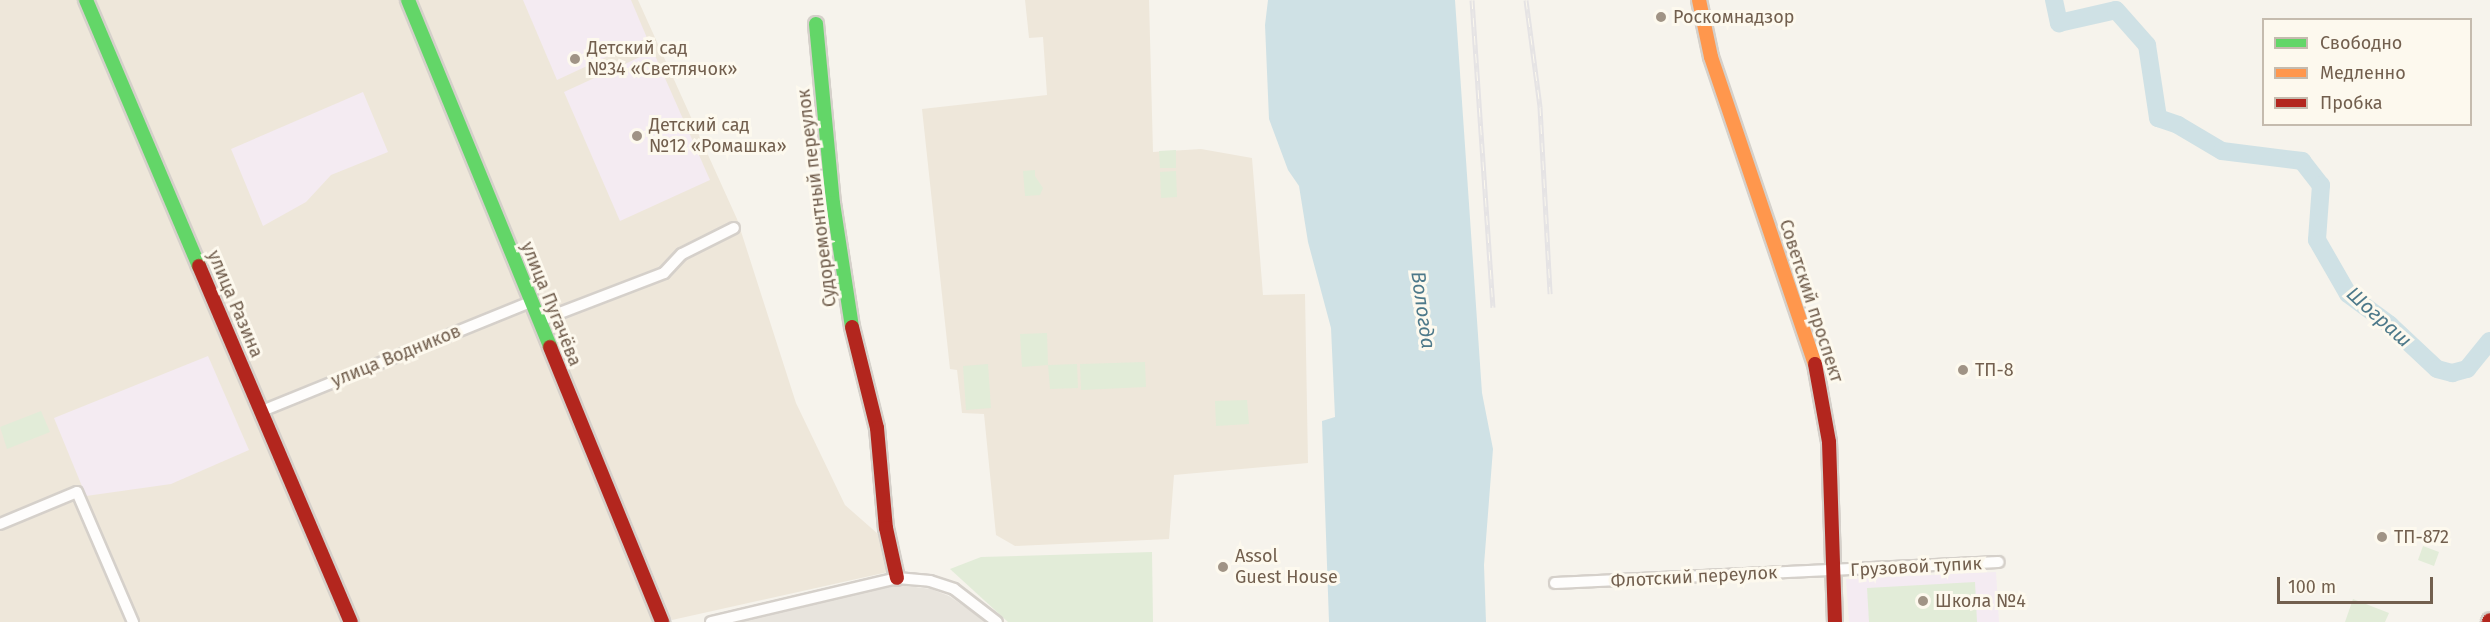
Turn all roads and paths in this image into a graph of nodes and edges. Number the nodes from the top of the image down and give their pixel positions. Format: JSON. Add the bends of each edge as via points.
{"nodes":[{"id":1,"x":86,"y":0,"type":"edge"},
{"id":2,"x":408,"y":0,"type":"edge"},
{"id":3,"x":1699,"y":0,"type":"edge"},
{"id":4,"x":816,"y":24,"type":"dead end"},
{"id":5,"x":734,"y":228,"type":"dead end"},
{"id":6,"x":530,"y":302,"type":"junction"},
{"id":7,"x":539,"y":321,"type":"junction"},
{"id":8,"x":262,"y":411,"type":"junction"},
{"id":9,"x":0,"y":524,"type":"edge"},
{"id":10,"x":1999,"y":562,"type":"dead end"},
{"id":11,"x":1832,"y":571,"type":"junction"},
{"id":12,"x":897,"y":578,"type":"junction"},
{"id":13,"x":1556,"y":583,"type":"dead end"},
{"id":14,"x":133,"y":622,"type":"edge"},
{"id":15,"x":351,"y":622,"type":"edge"},
{"id":16,"x":662,"y":622,"type":"edge"},
{"id":17,"x":711,"y":622,"type":"edge"},
{"id":18,"x":998,"y":622,"type":"edge"},
{"id":19,"x":1835,"y":622,"type":"edge"}],
"edges":[{"from":1,"to":8,"type":"street","name":"улица Разина"},
{"from":2,"to":6,"type":"street","name":"улица Пугачёва"},
{"from":3,"to":11,"type":"street","name":"Советский проспект","via":[[1711,57],[1816,367],[1829,442]]},
{"from":4,"to":12,"type":"street","name":"Судоремонтный переулок","via":[[833,203],[848,309],[877,428],[885,528]]},
{"from":5,"to":7,"type":"street","via":[[681,254],[664,273]]},
{"from":6,"to":7,"type":"street","name":"улица Пугачёва"},
{"from":6,"to":8,"type":"street","name":"улица Водников"},
{"from":7,"to":16,"type":"street","name":"улица Пугачёва"},
{"from":8,"to":15,"type":"street","name":"улица Разина"},
{"from":9,"to":14,"type":"street","via":[[77,492]]},
{"from":10,"to":11,"type":"street","name":"Грузовой тупик"},
{"from":11,"to":13,"type":"street","name":"Флотский переулок"},
{"from":11,"to":19,"type":"street","name":"Советский проспект"},
{"from":12,"to":17,"type":"street"},
{"from":12,"to":18,"type":"street","via":[[930,581],[954,589]]}]}
